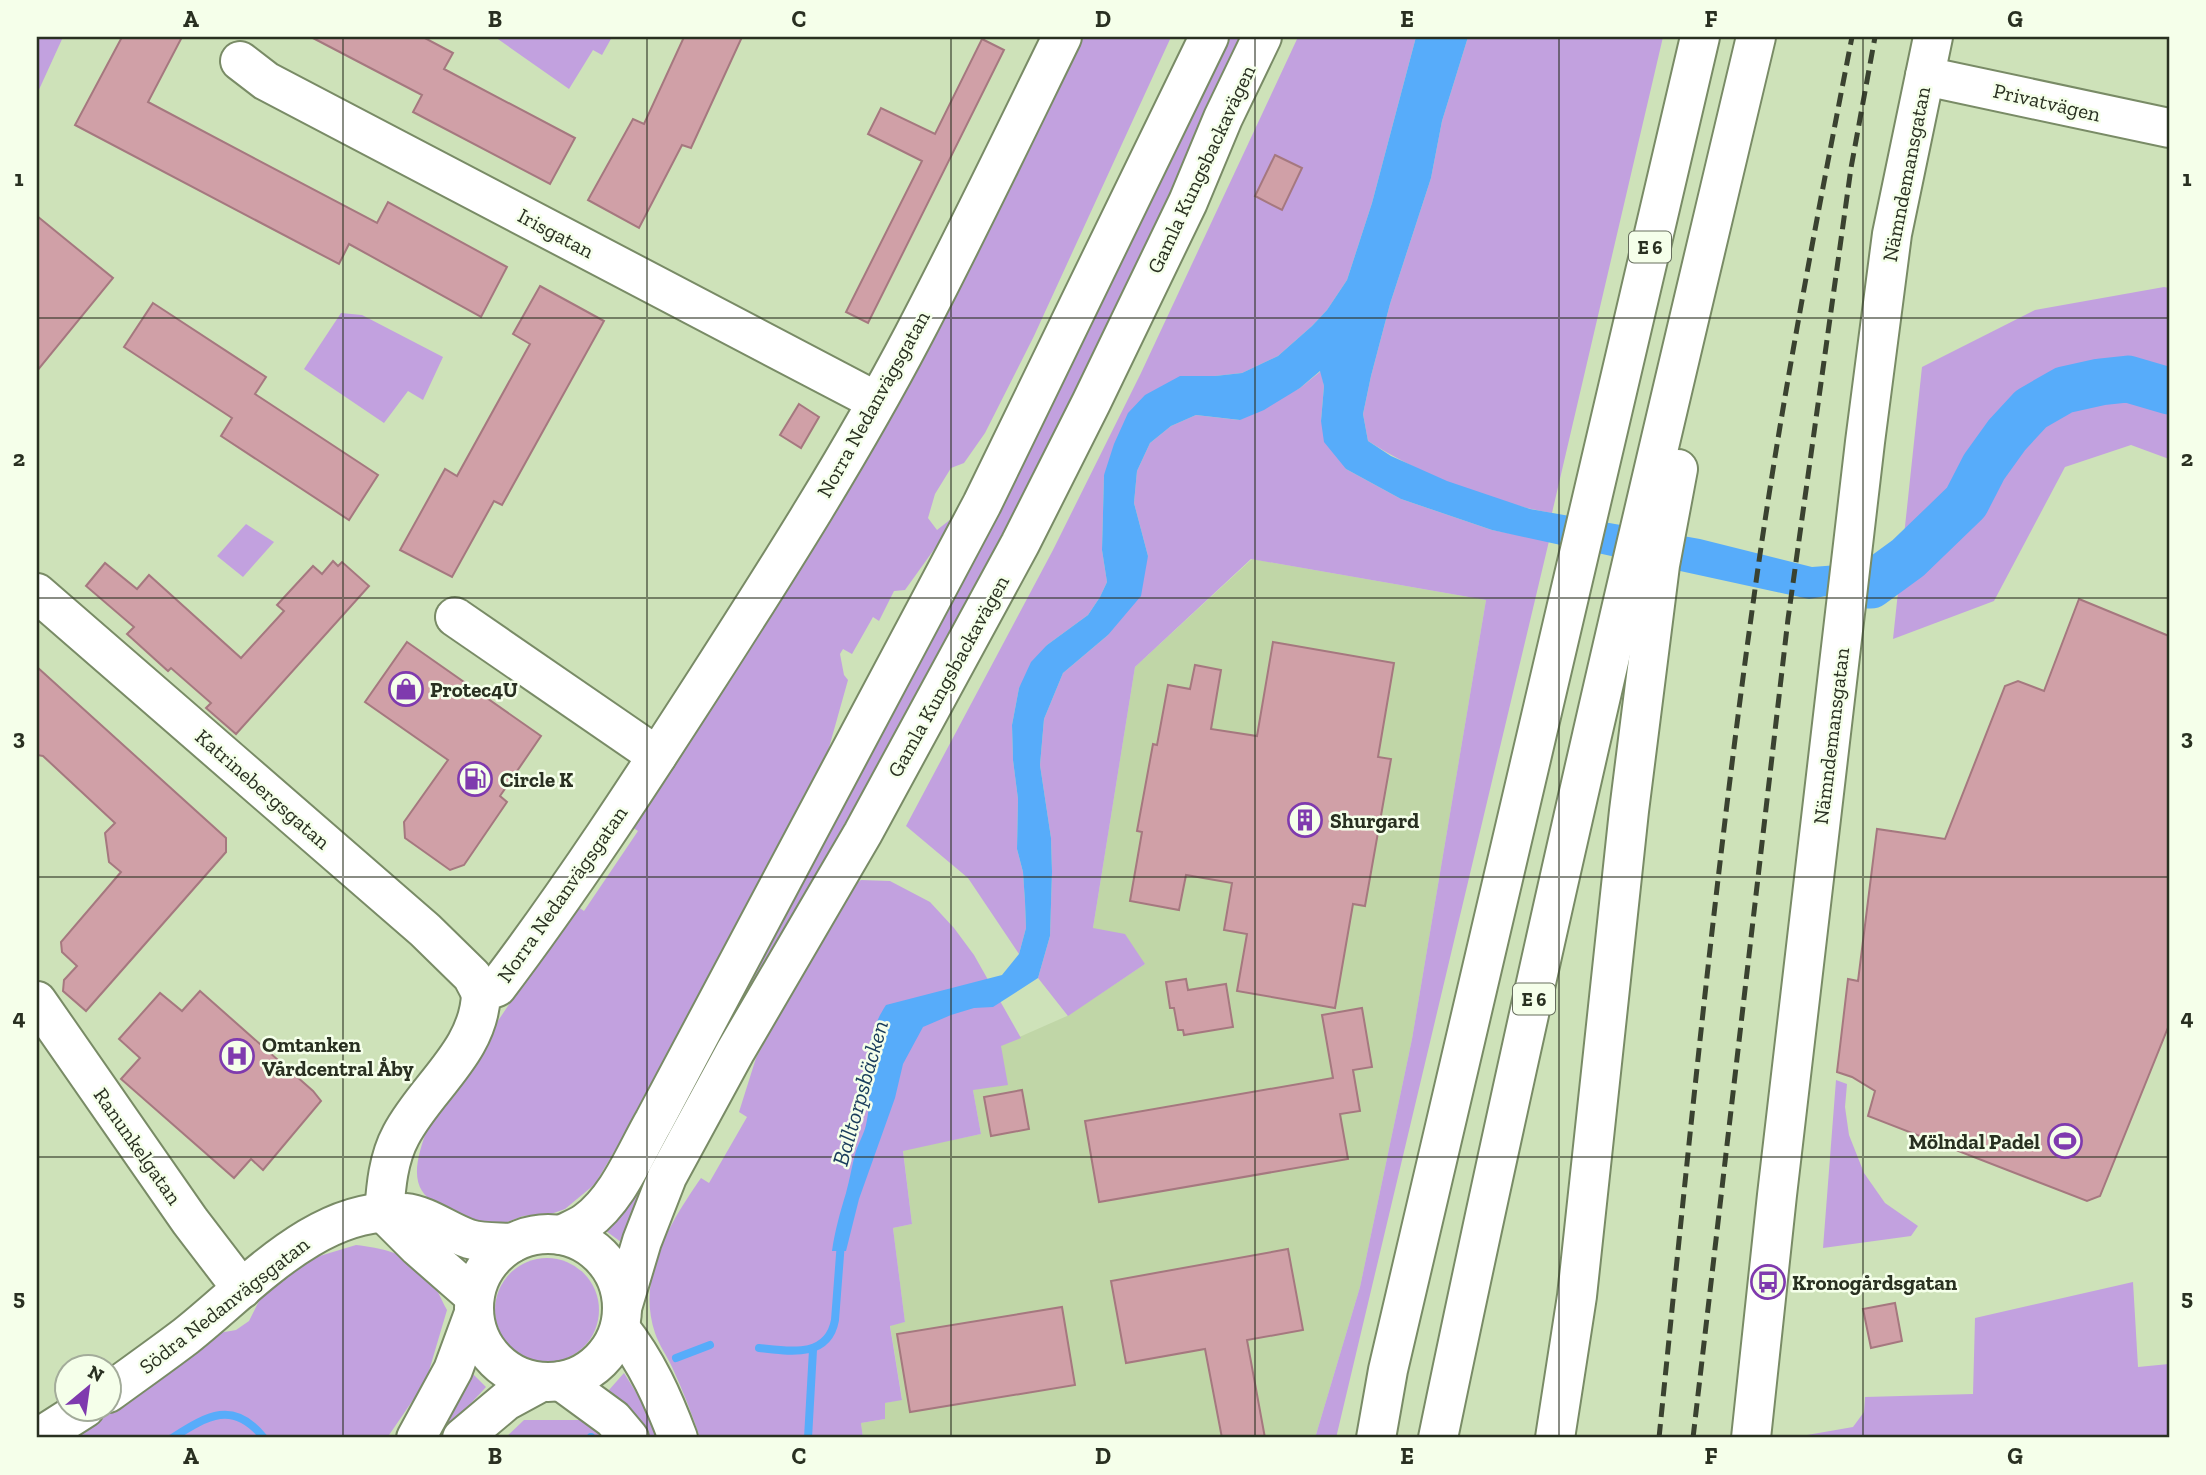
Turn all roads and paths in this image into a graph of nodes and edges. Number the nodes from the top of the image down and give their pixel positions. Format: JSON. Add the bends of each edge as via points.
{"nodes":[{"id":1,"x":1062,"y":37,"type":"edge"},
{"id":2,"x":1209,"y":37,"type":"edge"},
{"id":3,"x":1262,"y":37,"type":"edge"},
{"id":4,"x":1700,"y":37,"type":"edge"},
{"id":5,"x":1756,"y":37,"type":"edge"},
{"id":6,"x":1933,"y":37,"type":"edge"},
{"id":7,"x":240,"y":61,"type":"dead end"},
{"id":8,"x":1925,"y":76,"type":"junction"},
{"id":9,"x":2169,"y":128,"type":"edge"},
{"id":10,"x":876,"y":401,"type":"junction"},
{"id":11,"x":1647,"y":562,"type":"junction"},
{"id":12,"x":37,"y":593,"type":"edge"},
{"id":13,"x":455,"y":617,"type":"dead end"},
{"id":14,"x":657,"y":756,"type":"junction"},
{"id":15,"x":481,"y":993,"type":"junction"},
{"id":16,"x":37,"y":1001,"type":"edge"},
{"id":17,"x":384,"y":1213,"type":"junction"},
{"id":18,"x":561,"y":1235,"type":"junction"},
{"id":19,"x":512,"y":1243,"type":"junction"},
{"id":20,"x":242,"y":1289,"type":"junction"},
{"id":21,"x":474,"y":1305,"type":"junction"},
{"id":22,"x":621,"y":1318,"type":"junction"},
{"id":23,"x":1388,"y":1370,"type":"junction"},
{"id":24,"x":551,"y":1382,"type":"junction"},
{"id":25,"x":122,"y":1383,"type":"edge"},
{"id":26,"x":64,"y":1422,"type":"edge"},
{"id":27,"x":38,"y":1438,"type":"edge"},
{"id":28,"x":416,"y":1438,"type":"edge"},
{"id":29,"x":462,"y":1438,"type":"edge"},
{"id":30,"x":629,"y":1438,"type":"edge"},
{"id":31,"x":678,"y":1438,"type":"edge"},
{"id":32,"x":1365,"y":1438,"type":"edge"},
{"id":33,"x":1376,"y":1438,"type":"edge"},
{"id":34,"x":1438,"y":1438,"type":"edge"},
{"id":35,"x":1555,"y":1438,"type":"edge"},
{"id":36,"x":1751,"y":1438,"type":"edge"}],
"edges":[{"from":1,"to":10,"type":"main road","name":"Norra Nedanvägsgatan","via":[[976,214]]},
{"from":2,"to":18,"type":"main road","via":[[982,504],[654,1121],[603,1206]]},
{"from":3,"to":22,"type":"main road","name":"Gamla Kungsbackavägen","via":[[1188,202],[1020,544],[863,833],[667,1177],[642,1241]]},
{"from":4,"to":23,"type":"main road","number":"E 6"},
{"from":5,"to":11,"type":"main road","number":"E 6","via":[[1693,298]]},
{"from":6,"to":8,"type":"main road","name":"Nämndemansgatan"},
{"from":7,"to":10,"type":"main road","name":"Irisgatan","via":[[267,81]]},
{"from":8,"to":9,"type":"main road","name":"Privatvägen"},
{"from":8,"to":36,"type":"main road","name":"Nämndemansgatan","via":[[1892,234]]},
{"from":10,"to":14,"type":"main road","name":"Norra Nedanvägsgatan","via":[[786,555]]},
{"from":11,"to":34,"type":"main road","number":"E 6","via":[[1476,1254]]},
{"from":11,"to":35,"type":"main road","via":[[1629,811],[1577,1296]]},
{"from":12,"to":15,"type":"main road","name":"Katrinebergsgatan","via":[[425,930],[472,976]]},
{"from":13,"to":14,"type":"main road"},
{"from":14,"to":15,"type":"main road","name":"Norra Nedanvägsgatan","via":[[497,988]]},
{"from":15,"to":17,"type":"main road","name":"Norra Nedanvägsgatan","via":[[478,1021],[463,1050],[400,1137],[392,1158]]},
{"from":16,"to":20,"type":"main road","name":"Ranunkelgatan"},
{"from":17,"to":19,"type":"main road","via":[[406,1213],[471,1240]]},
{"from":17,"to":20,"type":"main road","name":"Södra Nedanvägsgatan","via":[[341,1222],[313,1236]]},
{"from":17,"to":21,"type":"main road"},
{"from":18,"to":19,"type":"main road","via":[[536,1235]]},
{"from":18,"to":22,"type":"main road","via":[[590,1247],[605,1260],[620,1288]]},
{"from":19,"to":21,"type":"main road","via":[[487,1265]]},
{"from":20,"to":25,"type":"main road","name":"Södra Nedanvägsgatan"},
{"from":21,"to":24,"type":"main road","via":[[480,1338],[495,1360],[516,1375]]},
{"from":21,"to":28,"type":"main road","via":[[453,1370]]},
{"from":22,"to":24,"type":"main road","via":[[611,1347],[598,1363],[581,1375]]},
{"from":22,"to":31,"type":"main road"},
{"from":23,"to":32,"type":"main road"},
{"from":23,"to":33,"type":"main road","number":"E 6"},
{"from":24,"to":29,"type":"main road","via":[[506,1401]]},
{"from":24,"to":30,"type":"main road","via":[[613,1419]]},
{"from":26,"to":27,"type":"main road"}]}
